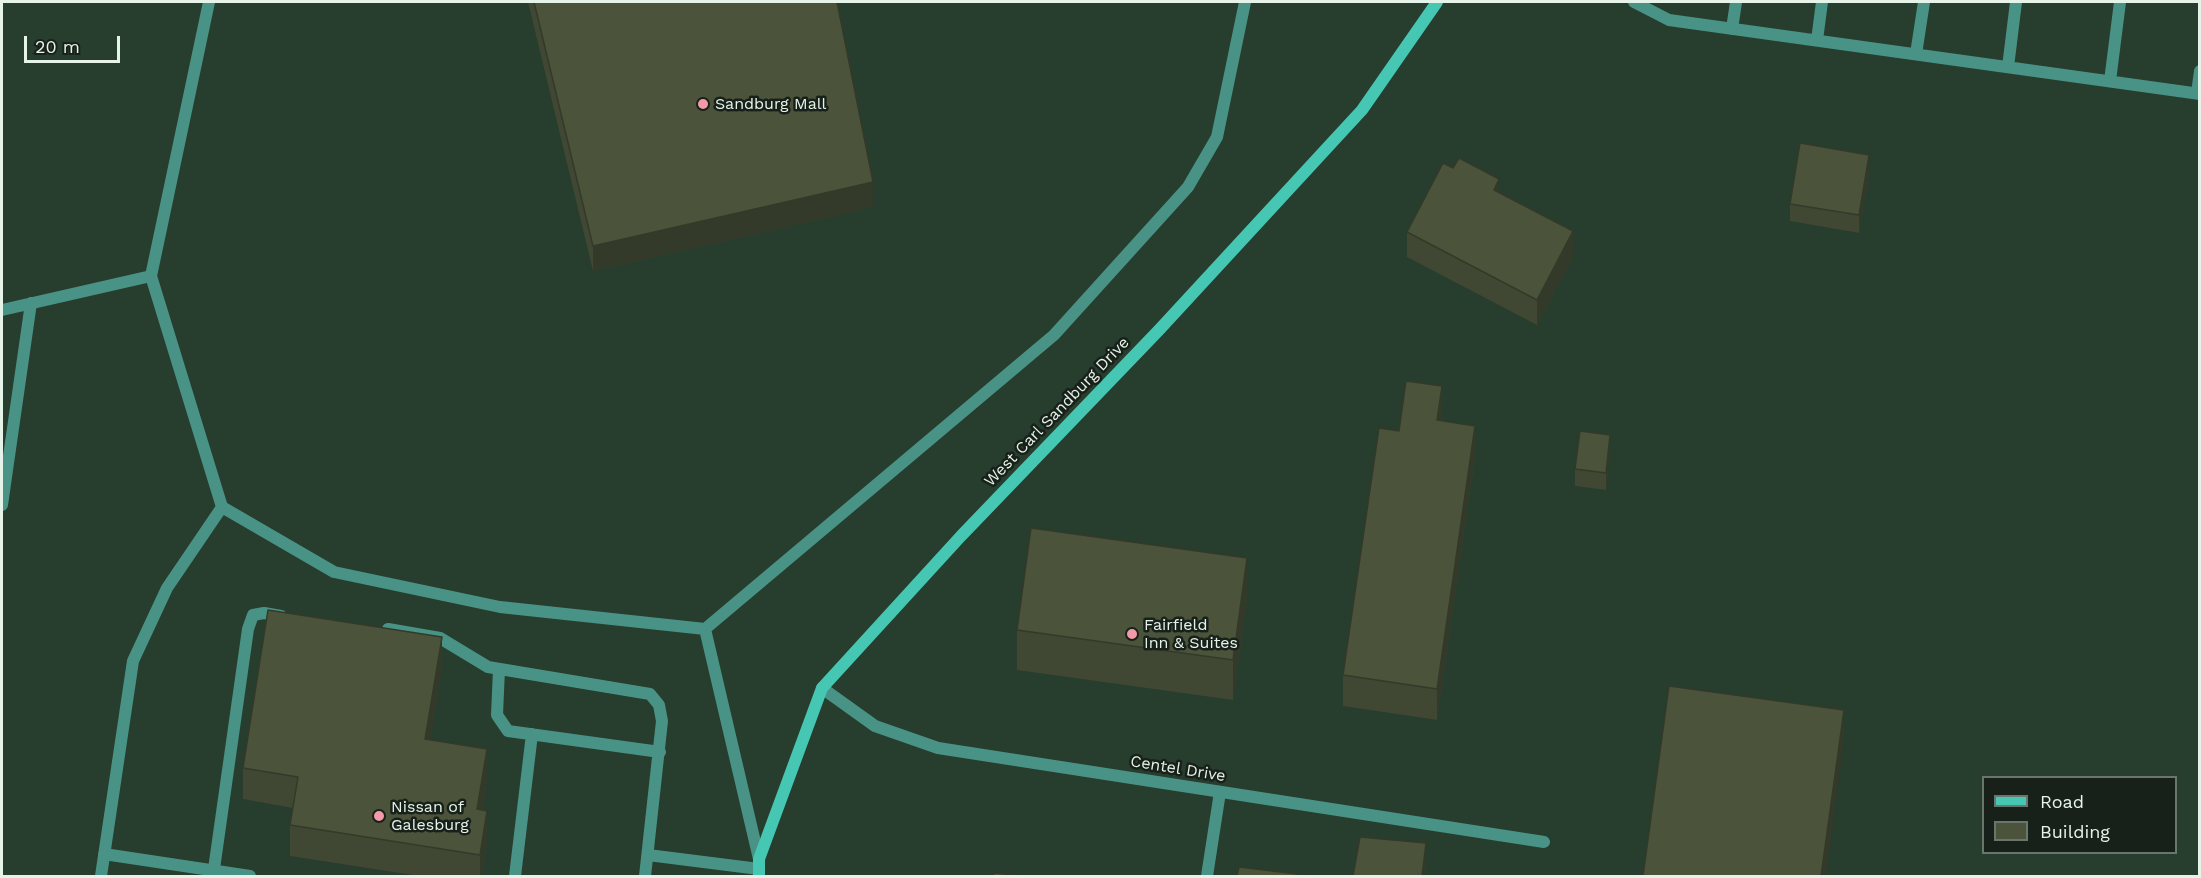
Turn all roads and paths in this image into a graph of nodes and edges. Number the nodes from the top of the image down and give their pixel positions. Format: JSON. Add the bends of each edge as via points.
{"nodes":[{"id":1,"x":209,"y":2,"type":"edge"},
{"id":2,"x":1245,"y":2,"type":"edge"},
{"id":3,"x":1437,"y":2,"type":"edge"},
{"id":4,"x":1634,"y":2,"type":"edge"},
{"id":5,"x":1736,"y":2,"type":"edge"},
{"id":6,"x":1822,"y":2,"type":"edge"},
{"id":7,"x":1924,"y":2,"type":"edge"},
{"id":8,"x":2016,"y":2,"type":"edge"},
{"id":9,"x":2120,"y":2,"type":"edge"},
{"id":10,"x":1732,"y":29,"type":"junction"},
{"id":11,"x":1817,"y":40,"type":"junction"},
{"id":12,"x":1916,"y":54,"type":"junction"},
{"id":13,"x":2008,"y":67,"type":"junction"},
{"id":14,"x":2199,"y":71,"type":"edge"},
{"id":15,"x":2110,"y":81,"type":"junction"},
{"id":16,"x":2198,"y":93,"type":"edge"},
{"id":17,"x":151,"y":276,"type":"junction"},
{"id":18,"x":31,"y":303,"type":"junction"},
{"id":19,"x":2,"y":310,"type":"edge"},
{"id":20,"x":2,"y":505,"type":"edge"},
{"id":21,"x":222,"y":507,"type":"junction"},
{"id":22,"x":298,"y":618,"type":"edge"},
{"id":23,"x":378,"y":628,"type":"edge"},
{"id":24,"x":705,"y":629,"type":"junction"},
{"id":25,"x":500,"y":669,"type":"junction"},
{"id":26,"x":822,"y":688,"type":"junction"},
{"id":27,"x":532,"y":734,"type":"junction"},
{"id":28,"x":660,"y":752,"type":"junction"},
{"id":29,"x":1220,"y":792,"type":"junction"},
{"id":30,"x":1544,"y":842,"type":"dead end"},
{"id":31,"x":104,"y":854,"type":"junction"},
{"id":32,"x":648,"y":855,"type":"junction"},
{"id":33,"x":759,"y":868,"type":"edge"},
{"id":34,"x":214,"y":874,"type":"edge"},
{"id":35,"x":101,"y":876,"type":"edge"},
{"id":36,"x":250,"y":876,"type":"edge"},
{"id":37,"x":515,"y":876,"type":"edge"},
{"id":38,"x":645,"y":876,"type":"edge"},
{"id":39,"x":1207,"y":876,"type":"edge"}],
"edges":[{"from":1,"to":17,"type":"street"},
{"from":2,"to":24,"type":"street","via":[[1217,137],[1188,187],[1054,336]]},
{"from":3,"to":26,"type":"street","name":"West Carl Sandburg Drive","via":[[1362,110]]},
{"from":4,"to":10,"type":"street","via":[[1670,20]]},
{"from":5,"to":10,"type":"street"},
{"from":6,"to":11,"type":"street"},
{"from":7,"to":12,"type":"street"},
{"from":8,"to":13,"type":"street"},
{"from":9,"to":15,"type":"street"},
{"from":10,"to":11,"type":"street"},
{"from":11,"to":12,"type":"street"},
{"from":12,"to":13,"type":"street"},
{"from":13,"to":15,"type":"street"},
{"from":14,"to":16,"type":"street"},
{"from":15,"to":16,"type":"street"},
{"from":17,"to":18,"type":"street"},
{"from":17,"to":21,"type":"street"},
{"from":18,"to":19,"type":"street"},
{"from":18,"to":20,"type":"street"},
{"from":21,"to":24,"type":"street","via":[[334,572],[500,607]]},
{"from":21,"to":31,"type":"street","via":[[167,588],[133,662]]},
{"from":22,"to":34,"type":"street","via":[[253,615],[248,629]]},
{"from":23,"to":25,"type":"street","via":[[440,638],[488,668]]},
{"from":24,"to":33,"type":"street"},
{"from":25,"to":27,"type":"street","via":[[497,715],[501,725],[508,731]]},
{"from":25,"to":28,"type":"street","via":[[650,694],[659,705],[662,721]]},
{"from":26,"to":29,"type":"street","name":"Centel Drive","via":[[875,726],[938,748]]},
{"from":26,"to":33,"type":"street","name":"West Carl Sandburg Drive"},
{"from":27,"to":28,"type":"street"},
{"from":27,"to":37,"type":"street"},
{"from":28,"to":32,"type":"street"},
{"from":29,"to":30,"type":"street","name":"Centel Drive"},
{"from":29,"to":39,"type":"street"},
{"from":31,"to":34,"type":"street"},
{"from":31,"to":35,"type":"street"},
{"from":32,"to":33,"type":"street"},
{"from":32,"to":38,"type":"street"},
{"from":34,"to":36,"type":"street"}]}
